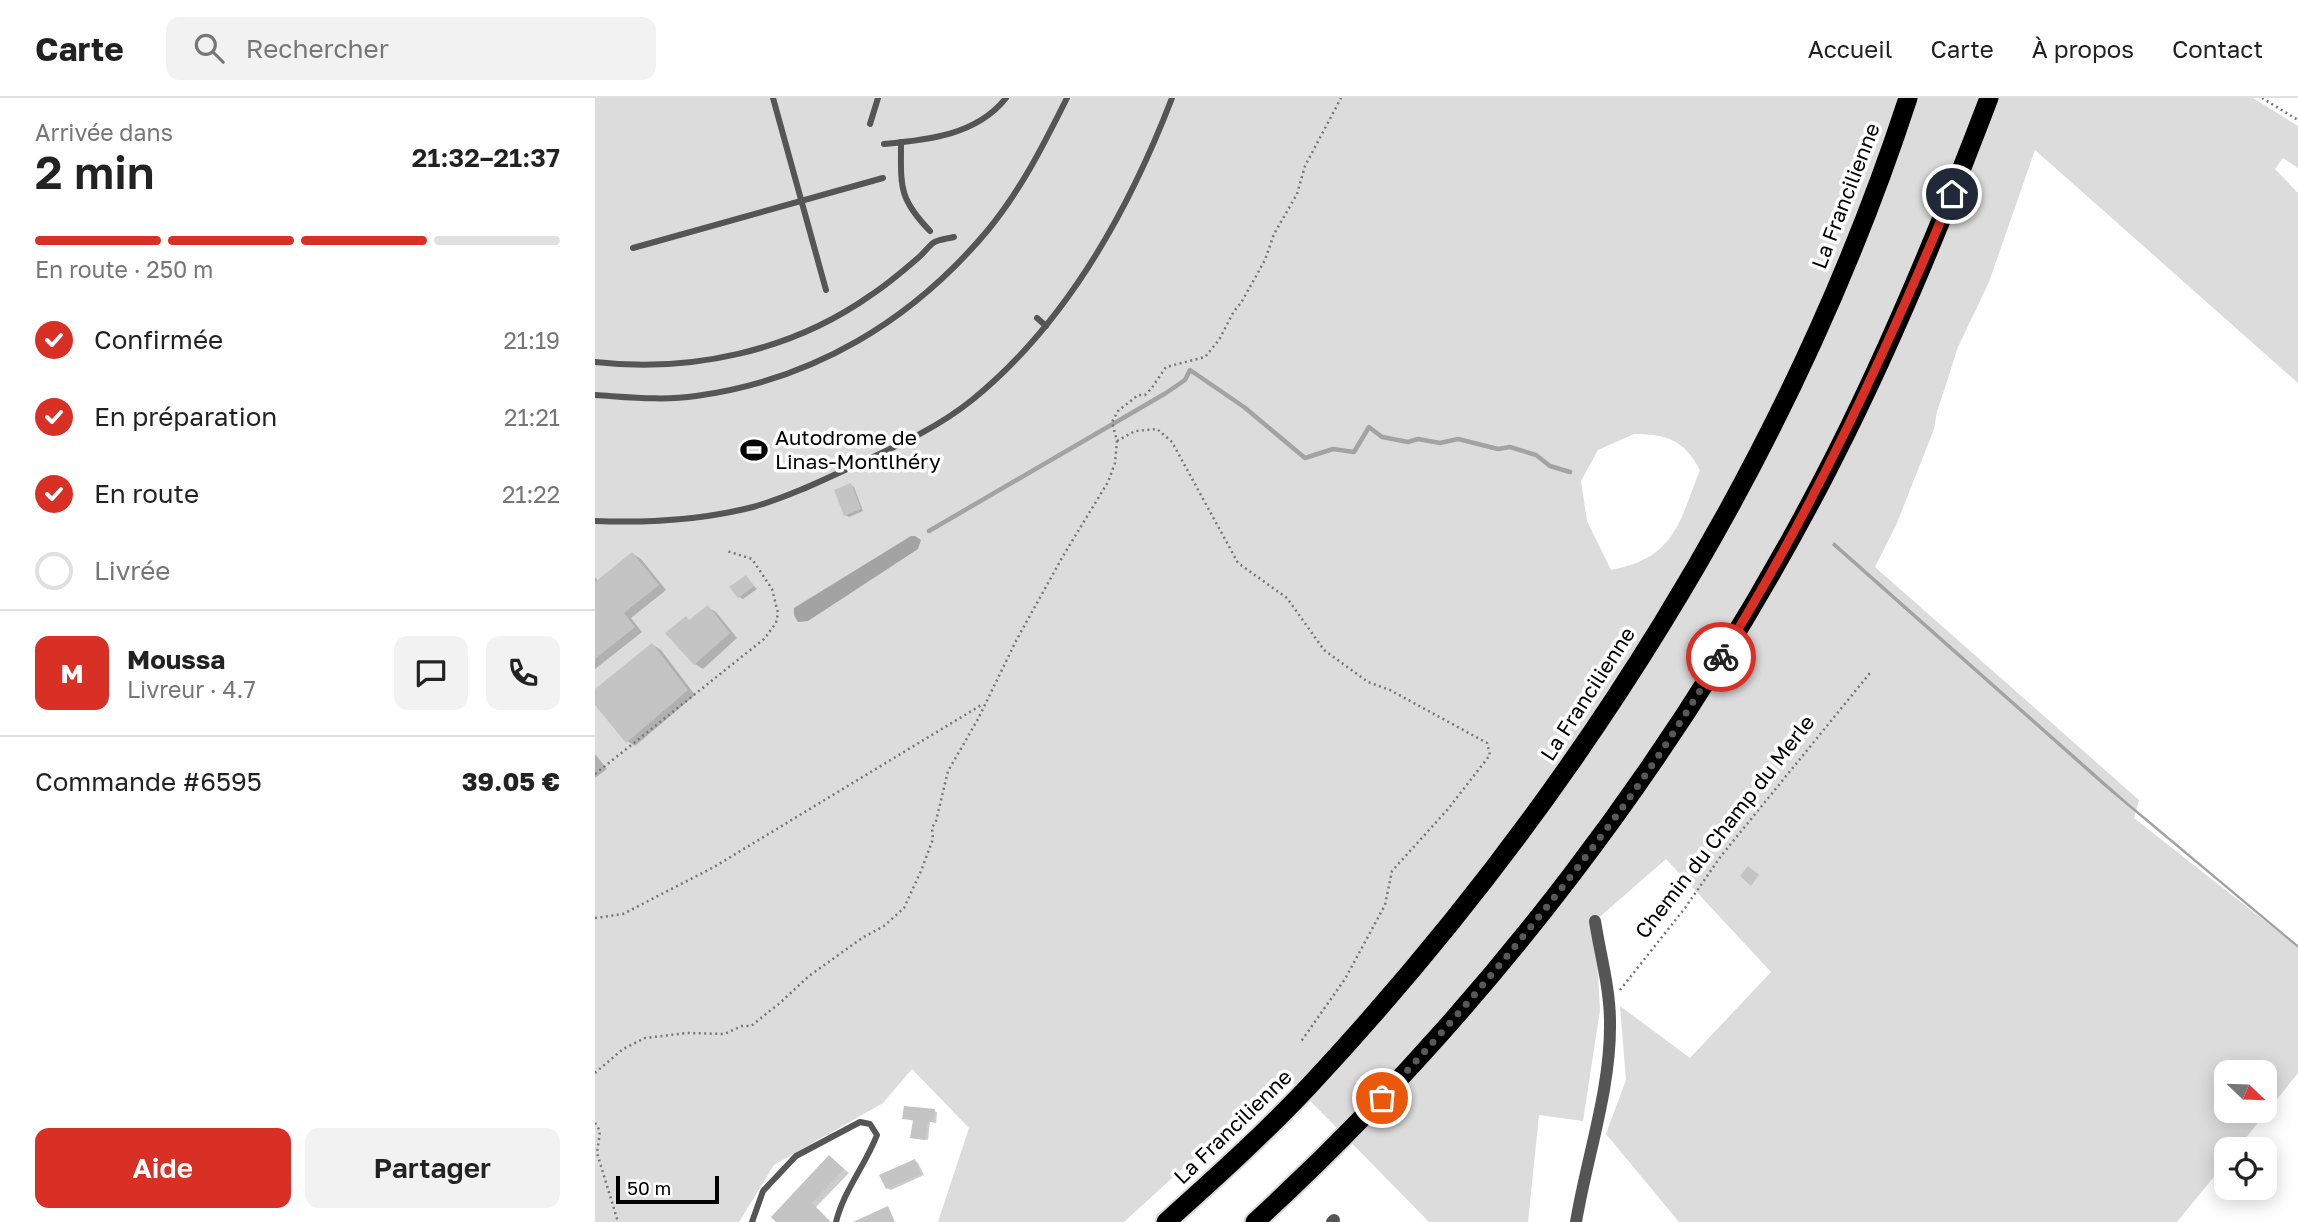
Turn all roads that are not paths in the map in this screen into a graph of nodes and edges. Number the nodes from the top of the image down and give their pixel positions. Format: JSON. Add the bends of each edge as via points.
{"nodes":[{"id":1,"x":773,"y":98,"type":"edge"},
{"id":2,"x":878,"y":98,"type":"edge"},
{"id":3,"x":1006,"y":98,"type":"edge"},
{"id":4,"x":1067,"y":98,"type":"edge"},
{"id":5,"x":1172,"y":98,"type":"edge"},
{"id":6,"x":1908,"y":98,"type":"edge"},
{"id":7,"x":1989,"y":98,"type":"edge"},
{"id":8,"x":870,"y":124,"type":"dead end"},
{"id":9,"x":901,"y":142,"type":"junction"},
{"id":10,"x":884,"y":144,"type":"dead end"},
{"id":11,"x":883,"y":178,"type":"dead end"},
{"id":12,"x":801,"y":201,"type":"junction"},
{"id":13,"x":930,"y":231,"type":"dead end"},
{"id":14,"x":954,"y":237,"type":"dead end"},
{"id":15,"x":633,"y":248,"type":"dead end"},
{"id":16,"x":826,"y":290,"type":"dead end"},
{"id":17,"x":1037,"y":318,"type":"dead end"},
{"id":18,"x":1046,"y":326,"type":"junction"},
{"id":19,"x":595,"y":362,"type":"edge"},
{"id":20,"x":595,"y":395,"type":"edge"},
{"id":21,"x":595,"y":521,"type":"edge"},
{"id":22,"x":1595,"y":921,"type":"dead end"},
{"id":23,"x":752,"y":1222,"type":"edge"},
{"id":24,"x":836,"y":1222,"type":"edge"},
{"id":25,"x":1166,"y":1222,"type":"edge"},
{"id":26,"x":1255,"y":1222,"type":"edge"},
{"id":27,"x":1576,"y":1222,"type":"edge"}],
"edges":[{"from":1,"to":12,"type":"lane"},
{"from":2,"to":8,"type":"lane"},
{"from":3,"to":9,"type":"lane","via":[[990,115],[961,130]]},
{"from":4,"to":20,"type":"lane","via":[[1023,180],[989,229],[927,292],[883,327],[816,363],[765,383],[694,397]]},
{"from":5,"to":18,"type":"lane","via":[[1123,207]]},
{"from":6,"to":25,"type":"highway","name":"La Francilienne","via":[[1841,275],[1761,447],[1625,680],[1478,889],[1364,1026],[1248,1147]]},
{"from":7,"to":26,"type":"highway","via":[[1905,308],[1852,421],[1794,534],[1683,718],[1627,802],[1477,992],[1351,1130]]},
{"from":9,"to":10,"type":"lane"},
{"from":9,"to":13,"type":"lane","via":[[906,201]]},
{"from":11,"to":12,"type":"lane"},
{"from":12,"to":15,"type":"lane"},
{"from":12,"to":16,"type":"lane"},
{"from":14,"to":19,"type":"lane","via":[[935,242],[860,303],[753,351],[658,366]]},
{"from":17,"to":18,"type":"lane"},
{"from":18,"to":21,"type":"lane","via":[[970,401],[935,425],[830,477],[743,509],[659,520]]},
{"from":22,"to":27,"type":"street","via":[[1610,1049]]},
{"from":23,"to":24,"type":"lane","via":[[764,1191],[796,1156],[860,1122],[870,1124],[877,1135],[842,1201]]}]}
